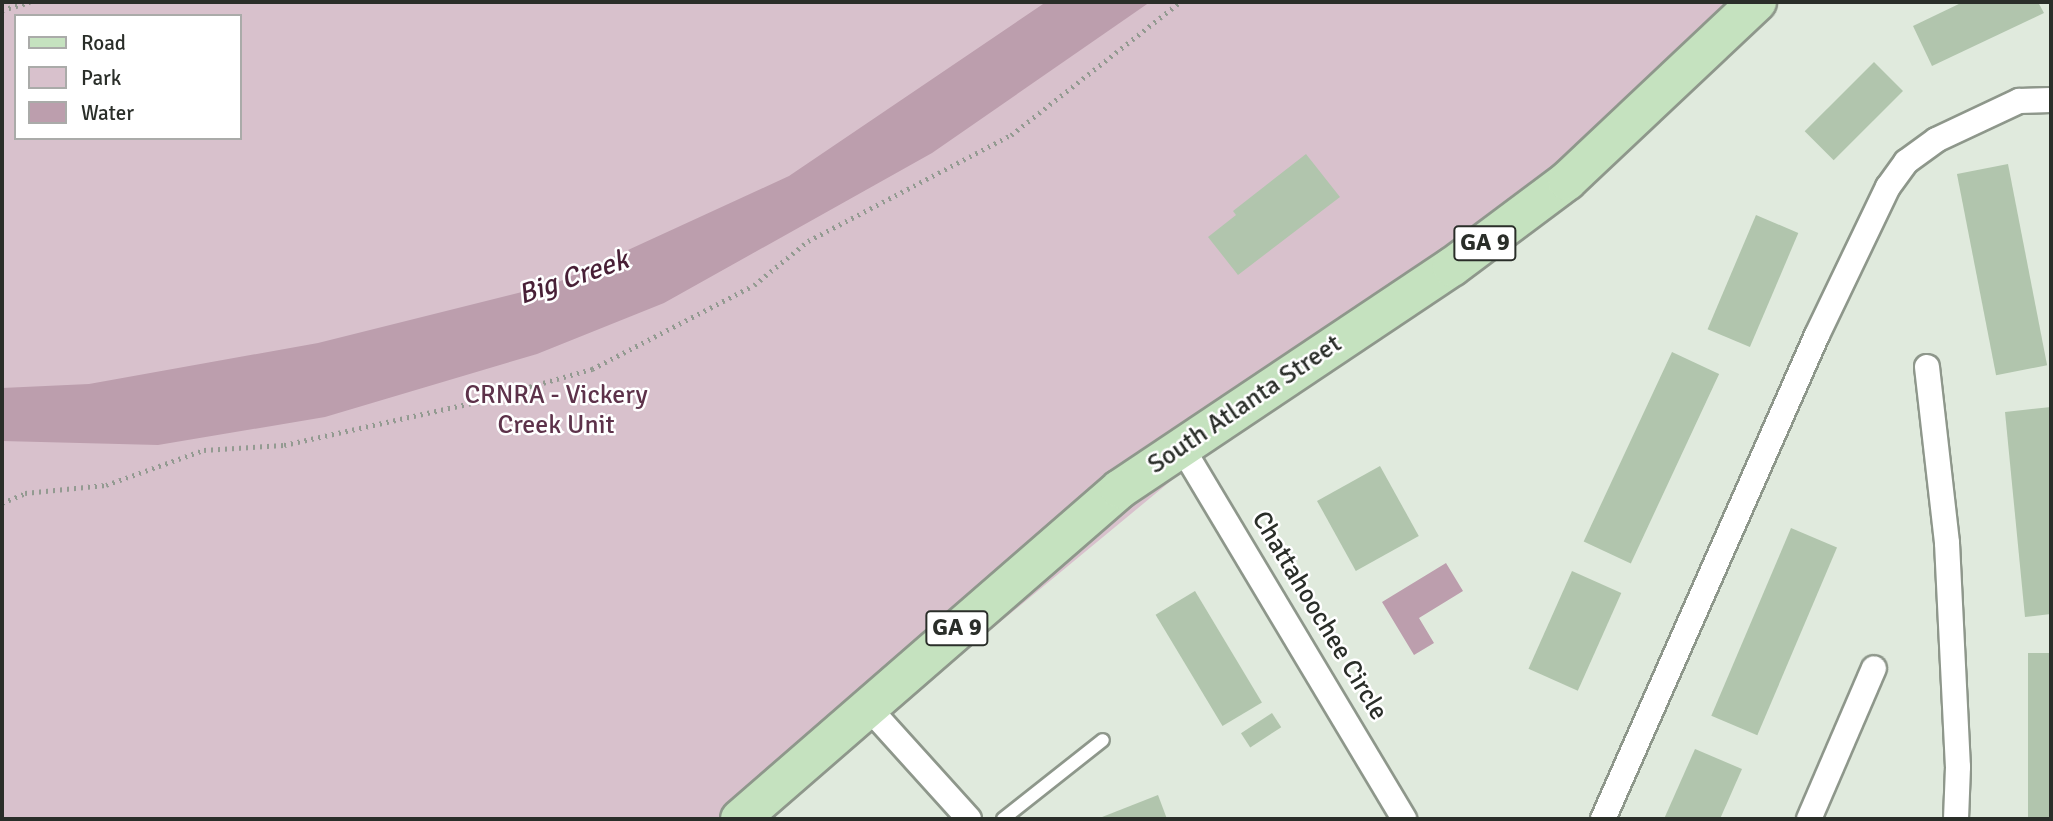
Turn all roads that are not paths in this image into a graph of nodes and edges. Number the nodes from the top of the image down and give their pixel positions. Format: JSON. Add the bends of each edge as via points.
{"nodes":[{"id":1,"x":1758,"y":2,"type":"edge"},
{"id":2,"x":2051,"y":100,"type":"edge"},
{"id":3,"x":1927,"y":367,"type":"dead end"},
{"id":4,"x":1181,"y":446,"type":"junction"},
{"id":5,"x":1874,"y":668,"type":"dead end"},
{"id":6,"x":867,"y":706,"type":"junction"},
{"id":7,"x":1102,"y":740,"type":"dead end"},
{"id":8,"x":740,"y":819,"type":"edge"},
{"id":9,"x":969,"y":819,"type":"edge"},
{"id":10,"x":1003,"y":819,"type":"edge"},
{"id":11,"x":1404,"y":819,"type":"edge"},
{"id":12,"x":1603,"y":819,"type":"edge"},
{"id":13,"x":1809,"y":819,"type":"edge"},
{"id":14,"x":1956,"y":819,"type":"edge"}],
"edges":[{"from":1,"to":4,"type":"main road","name":"South Atlanta Street","number":"GA 9","via":[[1626,130],[1505,228]]},
{"from":2,"to":12,"type":"street","via":[[2019,101],[1936,140],[1906,162],[1888,187],[1817,335]]},
{"from":3,"to":14,"type":"street","via":[[1947,543],[1958,767]]},
{"from":4,"to":6,"type":"main road","name":"South Atlanta Street","number":"GA 9","via":[[1060,537]]},
{"from":4,"to":11,"type":"street","name":"Chattahoochee Circle"},
{"from":5,"to":13,"type":"street"},
{"from":6,"to":8,"type":"main road","name":"South Atlanta Street","number":"GA 9"},
{"from":6,"to":9,"type":"street"},
{"from":7,"to":10,"type":"lane"}]}
